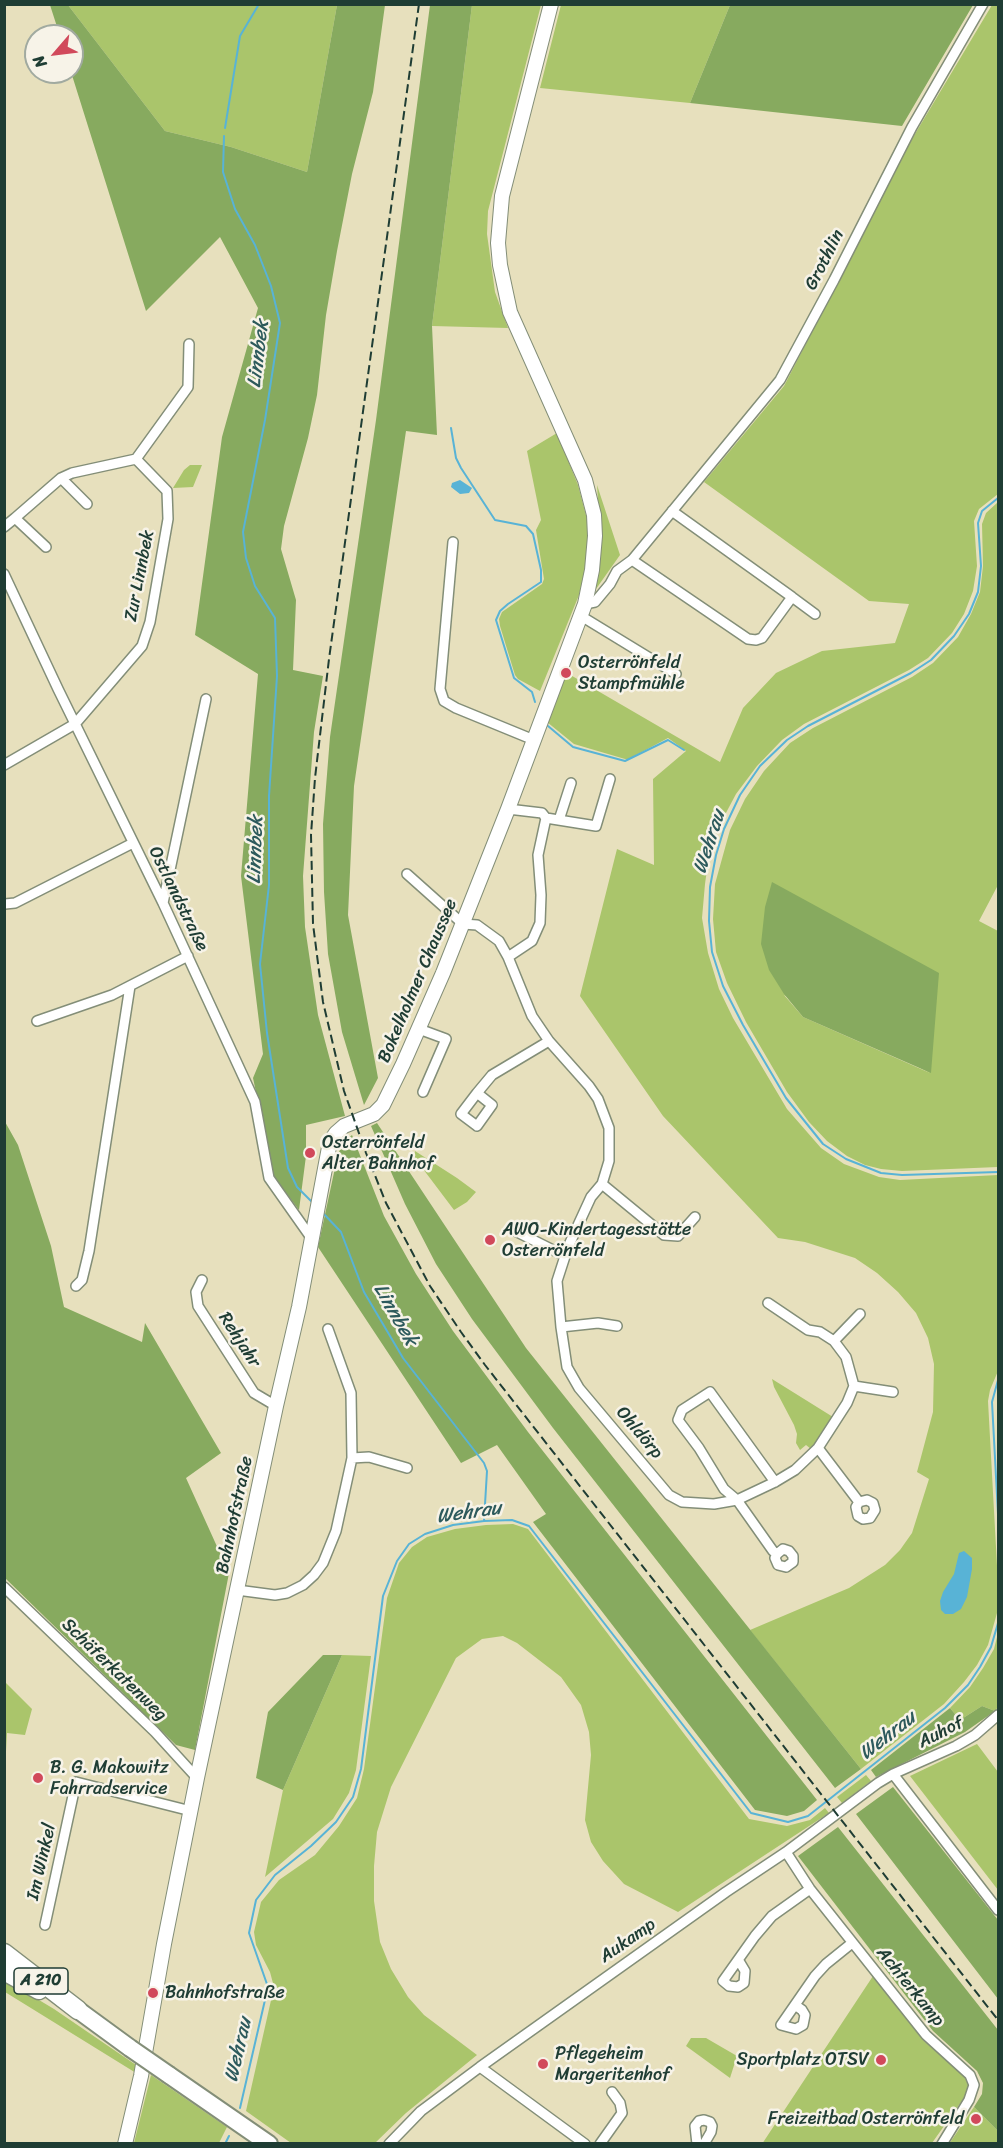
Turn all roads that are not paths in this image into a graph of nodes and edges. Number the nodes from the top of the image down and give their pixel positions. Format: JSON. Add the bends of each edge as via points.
{"nodes":[{"id":1,"x":551,"y":4,"type":"edge"},
{"id":2,"x":982,"y":6,"type":"edge"},
{"id":3,"x":189,"y":344,"type":"dead end"},
{"id":4,"x":136,"y":459,"type":"junction"},
{"id":5,"x":61,"y":478,"type":"junction"},
{"id":6,"x":87,"y":504,"type":"dead end"},
{"id":7,"x":672,"y":511,"type":"junction"},
{"id":8,"x":15,"y":518,"type":"junction"},
{"id":9,"x":4,"y":527,"type":"edge"},
{"id":10,"x":453,"y":542,"type":"dead end"},
{"id":11,"x":46,"y":547,"type":"dead end"},
{"id":12,"x":632,"y":560,"type":"junction"},
{"id":13,"x":4,"y":574,"type":"edge"},
{"id":14,"x":8,"y":593,"type":"edge"},
{"id":15,"x":792,"y":597,"type":"junction"},
{"id":16,"x":814,"y":614,"type":"dead end"},
{"id":17,"x":581,"y":615,"type":"junction"},
{"id":18,"x":676,"y":674,"type":"dead end"},
{"id":19,"x":206,"y":699,"type":"dead end"},
{"id":20,"x":75,"y":724,"type":"junction"},
{"id":21,"x":534,"y":740,"type":"junction"},
{"id":22,"x":4,"y":765,"type":"edge"},
{"id":23,"x":610,"y":779,"type":"dead end"},
{"id":24,"x":571,"y":783,"type":"dead end"},
{"id":25,"x":508,"y":809,"type":"junction"},
{"id":26,"x":546,"y":818,"type":"junction"},
{"id":27,"x":559,"y":820,"type":"junction"},
{"id":28,"x":133,"y":843,"type":"junction"},
{"id":29,"x":406,"y":874,"type":"dead end"},
{"id":30,"x":163,"y":903,"type":"junction"},
{"id":31,"x":5,"y":904,"type":"edge"},
{"id":32,"x":463,"y":924,"type":"junction"},
{"id":33,"x":188,"y":956,"type":"junction"},
{"id":34,"x":508,"y":957,"type":"junction"},
{"id":35,"x":130,"y":986,"type":"junction"},
{"id":36,"x":37,"y":1021,"type":"dead end"},
{"id":37,"x":419,"y":1029,"type":"junction"},
{"id":38,"x":549,"y":1041,"type":"junction"},
{"id":39,"x":423,"y":1092,"type":"dead end"},
{"id":40,"x":477,"y":1093,"type":"dead end"},
{"id":41,"x":330,"y":1142,"type":"joint"},
{"id":42,"x":602,"y":1184,"type":"junction"},
{"id":43,"x":695,"y":1217,"type":"dead end"},
{"id":44,"x":517,"y":1232,"type":"dead end"},
{"id":45,"x":312,"y":1239,"type":"junction"},
{"id":46,"x":565,"y":1256,"type":"junction"},
{"id":47,"x":202,"y":1280,"type":"dead end"},
{"id":48,"x":79,"y":1283,"type":"dead end"},
{"id":49,"x":768,"y":1303,"type":"dead end"},
{"id":50,"x":860,"y":1314,"type":"dead end"},
{"id":51,"x":617,"y":1326,"type":"dead end"},
{"id":52,"x":561,"y":1327,"type":"junction"},
{"id":53,"x":328,"y":1329,"type":"dead end"},
{"id":54,"x":834,"y":1341,"type":"junction"},
{"id":55,"x":854,"y":1386,"type":"junction"},
{"id":56,"x":893,"y":1392,"type":"dead end"},
{"id":57,"x":276,"y":1406,"type":"junction"},
{"id":58,"x":818,"y":1448,"type":"junction"},
{"id":59,"x":352,"y":1458,"type":"junction"},
{"id":60,"x":407,"y":1468,"type":"dead end"},
{"id":61,"x":775,"y":1482,"type":"junction"},
{"id":62,"x":737,"y":1500,"type":"junction"},
{"id":63,"x":859,"y":1502,"type":"dead end"},
{"id":64,"x":777,"y":1554,"type":"dead end"},
{"id":65,"x":4,"y":1587,"type":"edge"},
{"id":66,"x":237,"y":1590,"type":"junction"},
{"id":67,"x":999,"y":1715,"type":"edge"},
{"id":68,"x":893,"y":1774,"type":"junction"},
{"id":69,"x":197,"y":1778,"type":"junction"},
{"id":70,"x":191,"y":1811,"type":"junction"},
{"id":71,"x":786,"y":1852,"type":"junction"},
{"id":72,"x":810,"y":1888,"type":"junction"},
{"id":73,"x":999,"y":1910,"type":"edge"},
{"id":74,"x":45,"y":1925,"type":"dead end"},
{"id":75,"x":852,"y":1943,"type":"junction"},
{"id":76,"x":4,"y":1953,"type":"edge"},
{"id":77,"x":739,"y":1961,"type":"dead end"},
{"id":78,"x":4,"y":1971,"type":"edge"},
{"id":79,"x":795,"y":2005,"type":"dead end"},
{"id":80,"x":78,"y":2010,"type":"junction"},
{"id":81,"x":480,"y":2067,"type":"junction"},
{"id":82,"x":612,"y":2092,"type":"dead end"},
{"id":83,"x":125,"y":2144,"type":"edge"},
{"id":84,"x":269,"y":2144,"type":"edge"},
{"id":85,"x":389,"y":2144,"type":"edge"},
{"id":86,"x":585,"y":2144,"type":"edge"},
{"id":87,"x":600,"y":2144,"type":"edge"},
{"id":88,"x":697,"y":2144,"type":"edge"},
{"id":89,"x":704,"y":2144,"type":"edge"},
{"id":90,"x":942,"y":2144,"type":"edge"}],
"edges":[{"from":1,"to":17,"type":"main road","name":"Bokelholmer Chaussee","via":[[502,196],[498,243],[510,312],[578,462],[594,515],[595,549]]},
{"from":2,"to":7,"type":"street","name":"Grothlin","via":[[906,137],[780,380]]},
{"from":3,"to":4,"type":"street","via":[[188,387]]},
{"from":4,"to":5,"type":"street"},
{"from":4,"to":20,"type":"street","name":"Zur Linnbek","via":[[167,491],[168,519],[150,622],[142,646]]},
{"from":5,"to":6,"type":"street"},
{"from":5,"to":8,"type":"street"},
{"from":7,"to":12,"type":"street","name":"Grothlin"},
{"from":7,"to":15,"type":"street"},
{"from":8,"to":9,"type":"street"},
{"from":8,"to":11,"type":"street"},
{"from":10,"to":21,"type":"street","via":[[440,689],[444,701]]},
{"from":12,"to":15,"type":"street","via":[[748,639],[762,638]]},
{"from":12,"to":17,"type":"street","name":"Grothlin","via":[[617,571]]},
{"from":13,"to":14,"type":"street","name":"Ostlandstraße"},
{"from":14,"to":20,"type":"street","name":"Ostlandstraße"},
{"from":15,"to":16,"type":"street"},
{"from":17,"to":18,"type":"street"},
{"from":17,"to":21,"type":"main road","name":"Bokelholmer Chaussee"},
{"from":19,"to":30,"type":"street"},
{"from":20,"to":22,"type":"street","name":"Zur Linnbek"},
{"from":20,"to":28,"type":"street","name":"Ostlandstraße"},
{"from":21,"to":25,"type":"main road","name":"Bokelholmer Chaussee"},
{"from":23,"to":27,"type":"street","via":[[596,826]]},
{"from":24,"to":27,"type":"street"},
{"from":25,"to":26,"type":"street","via":[[542,813]]},
{"from":25,"to":32,"type":"main road","name":"Bokelholmer Chaussee"},
{"from":26,"to":27,"type":"street"},
{"from":26,"to":34,"type":"street","via":[[538,855],[540,923],[532,941]]},
{"from":28,"to":30,"type":"street","name":"Ostlandstraße"},
{"from":28,"to":31,"type":"street","via":[[15,903]]},
{"from":29,"to":32,"type":"street"},
{"from":30,"to":33,"type":"street","name":"Ostlandstraße"},
{"from":32,"to":34,"type":"street","name":"Ohldörp","via":[[477,925],[499,941]]},
{"from":32,"to":37,"type":"main road","name":"Bokelholmer Chaussee"},
{"from":33,"to":35,"type":"street"},
{"from":33,"to":45,"type":"street","name":"Ostlandstraße","via":[[255,1102],[269,1178]]},
{"from":34,"to":38,"type":"street","name":"Ohldörp","via":[[532,1016]]},
{"from":35,"to":36,"type":"street"},
{"from":35,"to":48,"type":"street","via":[[89,1251]]},
{"from":37,"to":39,"type":"street","via":[[446,1039]]},
{"from":37,"to":41,"type":"main road","name":"Bokelholmer Chaussee","via":[[383,1105],[344,1126]]},
{"from":38,"to":40,"type":"street","via":[[492,1075]]},
{"from":38,"to":42,"type":"street","name":"Ohldörp","via":[[593,1092],[609,1128],[609,1161]]},
{"from":41,"to":45,"type":"main road","name":"Bahnhofstraße"},
{"from":42,"to":43,"type":"street","via":[[664,1235],[678,1236]]},
{"from":42,"to":46,"type":"street","name":"Ohldörp","via":[[591,1197]]},
{"from":44,"to":46,"type":"street"},
{"from":45,"to":57,"type":"main road","name":"Bahnhofstraße"},
{"from":46,"to":52,"type":"street","name":"Ohldörp","via":[[557,1281]]},
{"from":47,"to":57,"type":"street","name":"Rehjahr","via":[[196,1292],[198,1306],[254,1393]]},
{"from":49,"to":54,"type":"street","via":[[808,1330]]},
{"from":50,"to":54,"type":"street"},
{"from":51,"to":52,"type":"street","via":[[598,1323]]},
{"from":52,"to":62,"type":"street","name":"Ohldörp","via":[[567,1366],[579,1388],[669,1495],[682,1502],[700,1504]]},
{"from":53,"to":59,"type":"street","via":[[351,1393]]},
{"from":54,"to":55,"type":"street","via":[[846,1357]]},
{"from":55,"to":56,"type":"street"},
{"from":55,"to":58,"type":"street","name":"Ohldörp"},
{"from":57,"to":66,"type":"main road","name":"Bahnhofstraße"},
{"from":58,"to":61,"type":"street","name":"Ohldörp"},
{"from":58,"to":63,"type":"street"},
{"from":59,"to":60,"type":"street","via":[[369,1457]]},
{"from":59,"to":66,"type":"street","via":[[336,1531],[314,1575],[287,1593]]},
{"from":61,"to":62,"type":"street","name":"Ohldörp"},
{"from":61,"to":62,"type":"street","name":"Ohldörp","via":[[710,1392],[682,1410],[678,1420],[724,1490]]},
{"from":62,"to":64,"type":"street","name":"Ohldörp"},
{"from":65,"to":69,"type":"street","name":"Schäferkatenweg","via":[[155,1732]]},
{"from":66,"to":69,"type":"main road","name":"Bahnhofstraße"},
{"from":67,"to":68,"type":"street","name":"Auhof","via":[[956,1746]]},
{"from":68,"to":71,"type":"street","name":"Aukamp"},
{"from":68,"to":73,"type":"street"},
{"from":69,"to":70,"type":"main road","name":"Bahnhofstraße"},
{"from":70,"to":74,"type":"street","name":"Im Winkel","via":[[76,1782]]},
{"from":70,"to":83,"type":"main road","name":"Bahnhofstraße"},
{"from":71,"to":72,"type":"street","name":"Achterkamp"},
{"from":71,"to":81,"type":"street","name":"Aukamp"},
{"from":72,"to":75,"type":"street","name":"Achterkamp"},
{"from":72,"to":77,"type":"street","via":[[772,1916]]},
{"from":75,"to":79,"type":"street","via":[[826,1964]]},
{"from":75,"to":90,"type":"street","name":"Achterkamp","via":[[926,2035],[970,2075],[974,2085],[969,2100]]},
{"from":76,"to":80,"type":"highway","number":"A 210"},
{"from":78,"to":80,"type":"highway","number":"A 210"},
{"from":80,"to":84,"type":"highway","bridge":true},
{"from":81,"to":85,"type":"street","name":"Aukamp","via":[[421,2112]]},
{"from":81,"to":86,"type":"street"},
{"from":82,"to":87,"type":"street","via":[[622,2113]]},
{"from":88,"to":89,"type":"street","via":[[695,2126],[704,2120],[712,2126]]}]}
